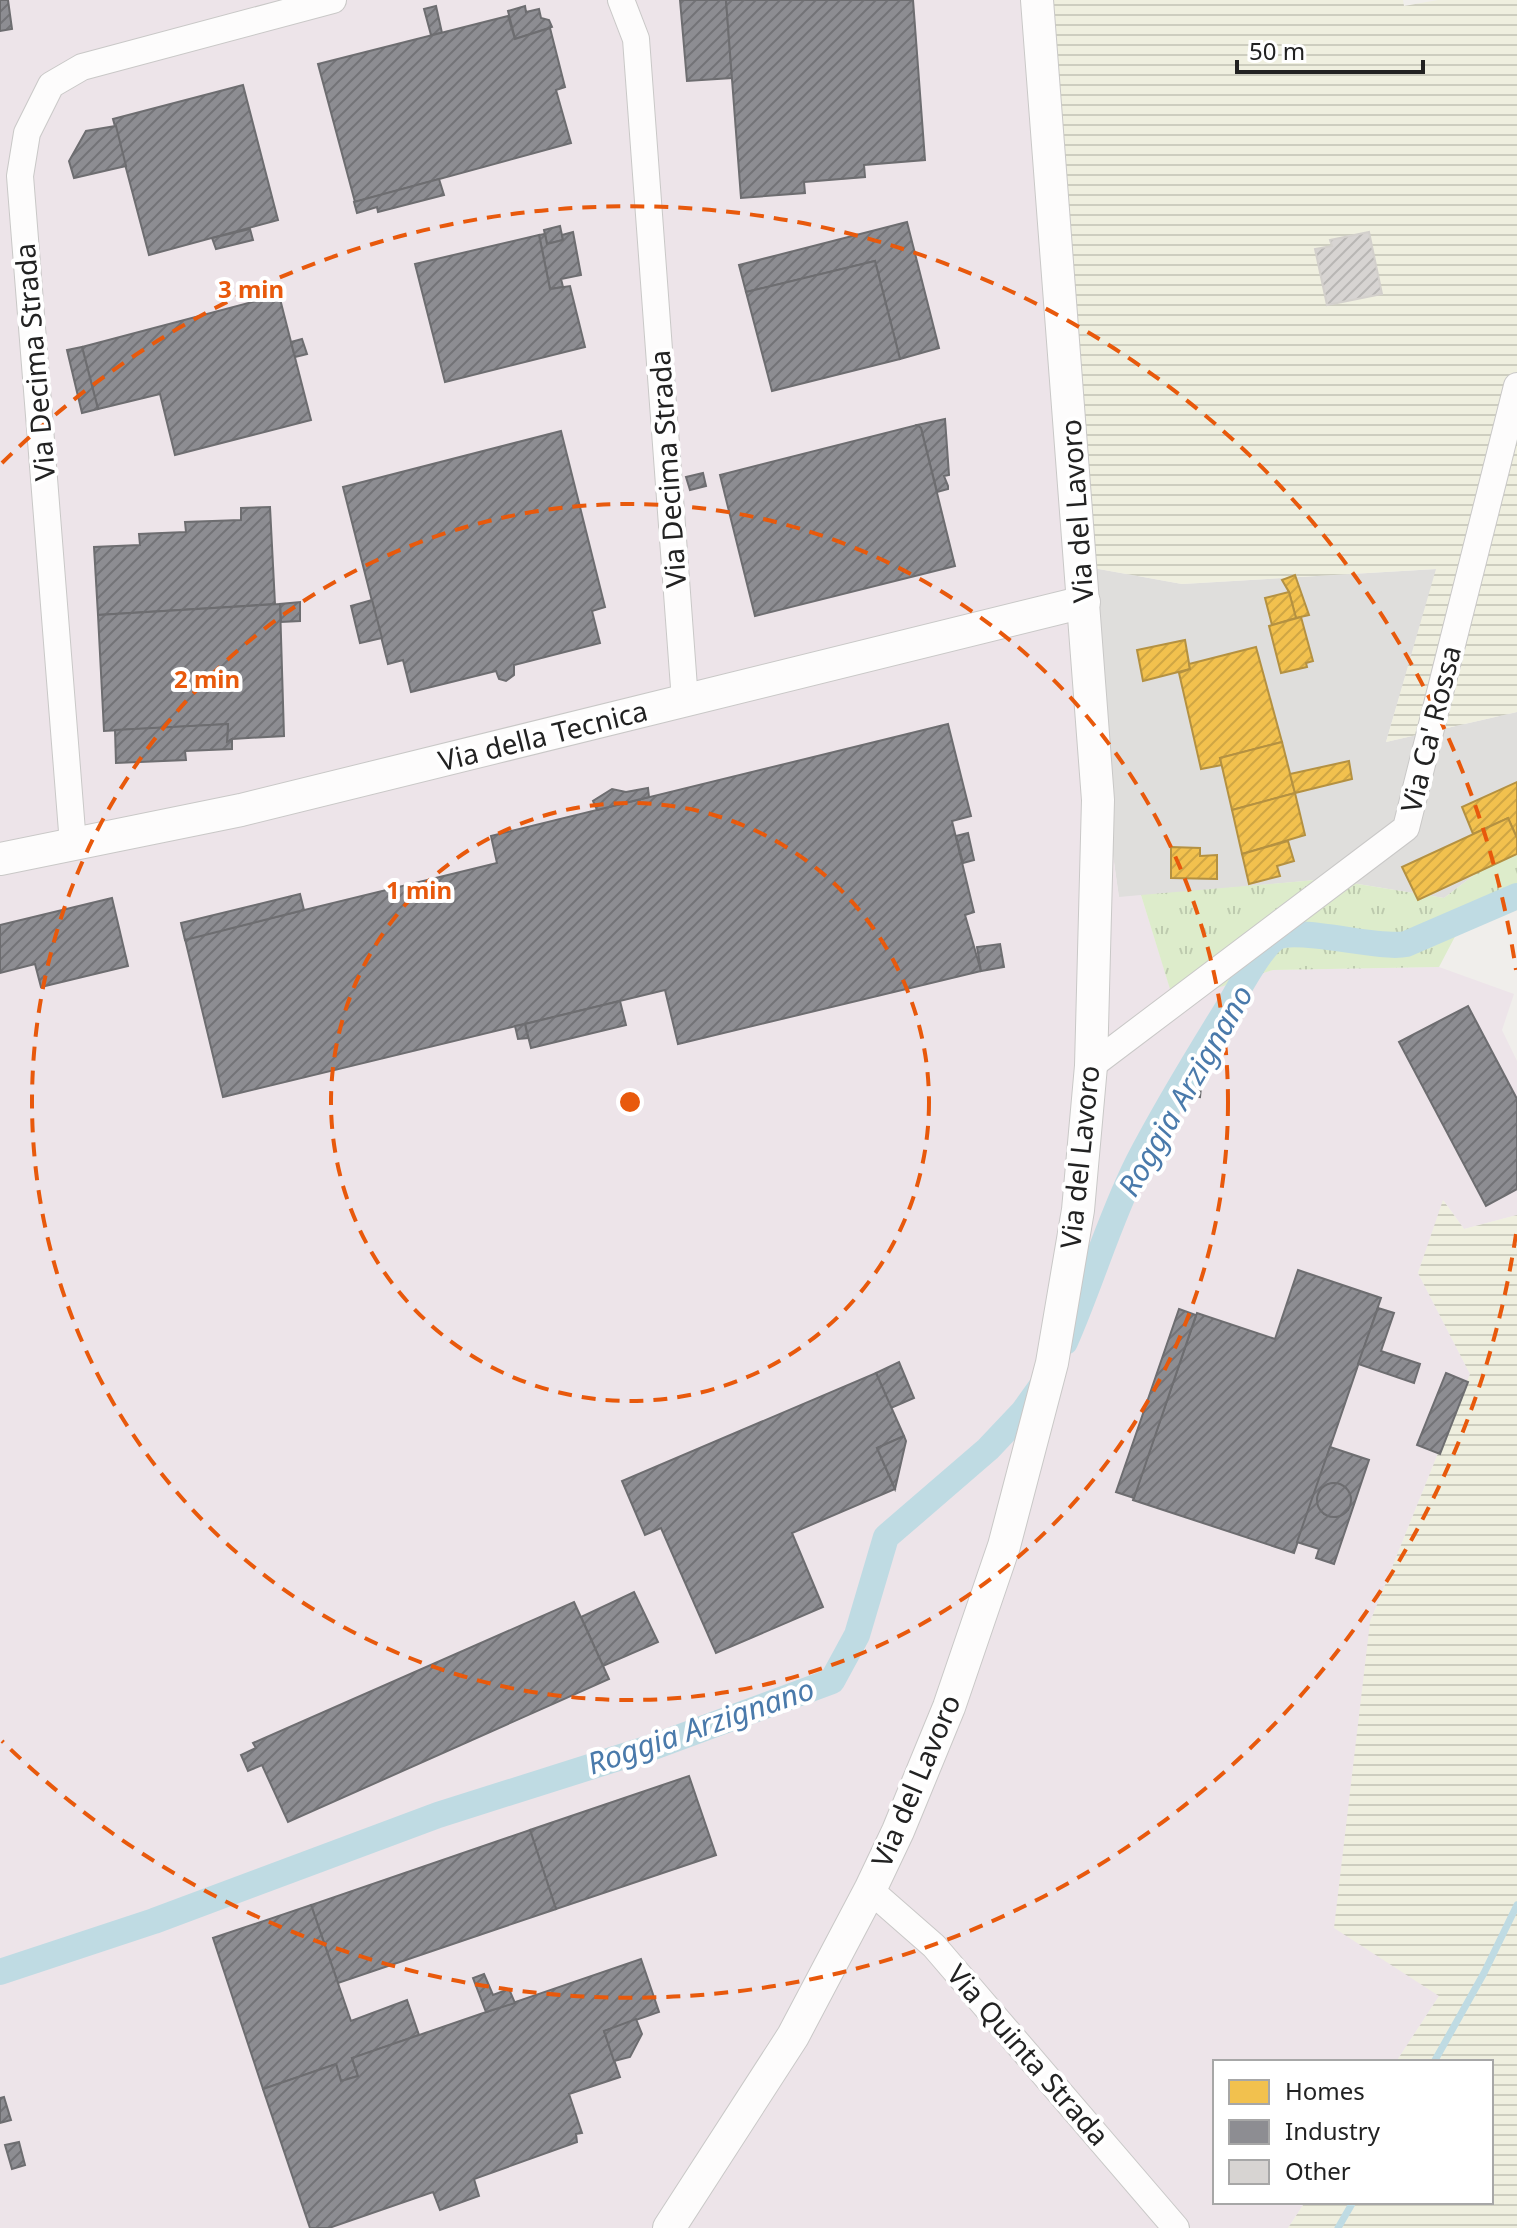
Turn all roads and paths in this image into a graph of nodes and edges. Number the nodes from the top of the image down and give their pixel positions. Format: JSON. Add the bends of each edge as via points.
{"nodes":[{"id":1,"x":333,"y":0,"type":"edge"},
{"id":2,"x":621,"y":0,"type":"edge"},
{"id":3,"x":1037,"y":0,"type":"edge"},
{"id":4,"x":1517,"y":386,"type":"edge"},
{"id":5,"x":1084,"y":602,"type":"junction"},
{"id":6,"x":685,"y":701,"type":"junction"},
{"id":7,"x":73,"y":844,"type":"junction"},
{"id":8,"x":0,"y":859,"type":"edge"},
{"id":9,"x":1091,"y":1066,"type":"junction"},
{"id":10,"x":870,"y":1890,"type":"junction"},
{"id":11,"x":669,"y":2228,"type":"edge"},
{"id":12,"x":1176,"y":2228,"type":"edge"}],
"edges":[{"from":1,"to":7,"type":"street","name":"Via Decima Strada","via":[[82,67],[51,85],[27,133],[20,176]]},
{"from":2,"to":6,"type":"street","name":"Via Decima Strada","via":[[636,39]]},
{"from":3,"to":5,"type":"street","name":"Via del Lavoro"},
{"from":4,"to":9,"type":"street","name":"Via Ca' Rossa","via":[[1406,828]]},
{"from":5,"to":6,"type":"street","name":"Via della Tecnica"},
{"from":5,"to":9,"type":"street","name":"Via del Lavoro","via":[[1098,800]]},
{"from":6,"to":7,"type":"street","name":"Via della Tecnica","via":[[241,810]]},
{"from":7,"to":8,"type":"street","name":"Via della Tecnica"},
{"from":9,"to":10,"type":"street","name":"Via del Lavoro","via":[[1078,1210],[1052,1363],[1004,1546],[949,1707]]},
{"from":10,"to":11,"type":"street","name":"Via del Lavoro","via":[[793,2036]]},
{"from":10,"to":12,"type":"street","name":"Via Quinta Strada","via":[[934,1946]]}]}
